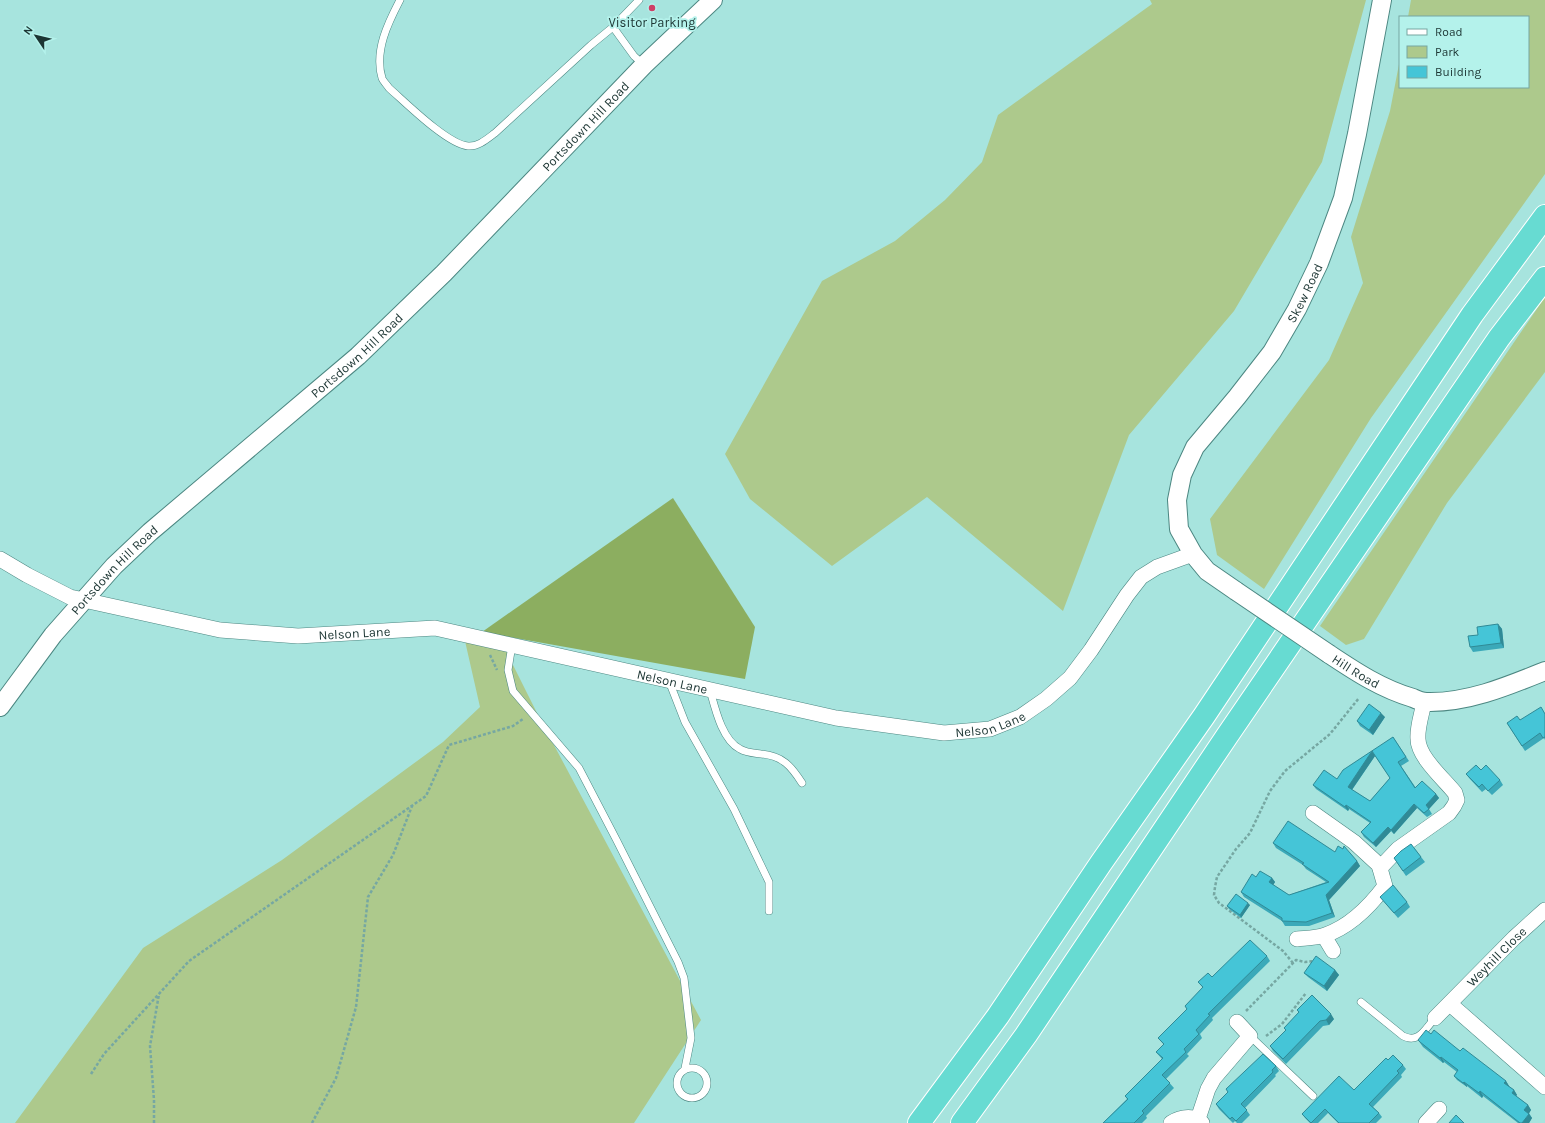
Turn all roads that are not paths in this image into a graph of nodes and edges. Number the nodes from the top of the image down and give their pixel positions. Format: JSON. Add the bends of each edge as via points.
{"nodes":[{"id":1,"x":400,"y":0,"type":"edge"},
{"id":2,"x":639,"y":0,"type":"edge"},
{"id":3,"x":713,"y":0,"type":"edge"},
{"id":4,"x":1382,"y":0,"type":"edge"},
{"id":5,"x":613,"y":27,"type":"junction"},
{"id":6,"x":644,"y":65,"type":"junction"},
{"id":7,"x":1545,"y":216,"type":"edge"},
{"id":8,"x":1545,"y":278,"type":"edge"},
{"id":9,"x":1193,"y":554,"type":"junction"},
{"id":10,"x":0,"y":559,"type":"edge"},
{"id":11,"x":82,"y":601,"type":"junction"},
{"id":12,"x":512,"y":645,"type":"junction"},
{"id":13,"x":1545,"y":671,"type":"edge"},
{"id":14,"x":669,"y":680,"type":"junction"},
{"id":15,"x":710,"y":690,"type":"junction"},
{"id":16,"x":1424,"y":702,"type":"junction"},
{"id":17,"x":0,"y":707,"type":"edge"},
{"id":18,"x":802,"y":783,"type":"dead end"},
{"id":19,"x":1313,"y":813,"type":"dead end"},
{"id":20,"x":1380,"y":868,"type":"junction"},
{"id":21,"x":769,"y":910,"type":"dead end"},
{"id":22,"x":1545,"y":910,"type":"edge"},
{"id":23,"x":1324,"y":936,"type":"junction"},
{"id":24,"x":1297,"y":939,"type":"dead end"},
{"id":25,"x":1333,"y":951,"type":"road end"},
{"id":26,"x":1360,"y":1002,"type":"dead end"},
{"id":27,"x":1450,"y":1004,"type":"junction"},
{"id":28,"x":1435,"y":1018,"type":"joint"},
{"id":29,"x":1236,"y":1022,"type":"road end"},
{"id":30,"x":1254,"y":1040,"type":"junction"},
{"id":31,"x":685,"y":1068,"type":"junction"},
{"id":32,"x":1545,"y":1087,"type":"edge"},
{"id":33,"x":1313,"y":1096,"type":"dead end"},
{"id":34,"x":1439,"y":1109,"type":"dead end"},
{"id":35,"x":1200,"y":1121,"type":"edge"},
{"id":36,"x":919,"y":1123,"type":"edge"},
{"id":37,"x":962,"y":1123,"type":"edge"},
{"id":38,"x":1171,"y":1123,"type":"edge"},
{"id":39,"x":1426,"y":1123,"type":"edge"}],
"edges":[{"from":1,"to":5,"type":"lane","via":[[387,25],[381,47],[382,79],[442,134],[468,146],[480,144],[495,133]]},
{"from":2,"to":5,"type":"lane"},
{"from":3,"to":6,"type":"street","name":"Portsdown Hill Road"},
{"from":4,"to":9,"type":"street","name":"Skew Road","via":[[1343,198],[1319,263],[1297,309],[1272,352],[1195,447],[1182,475],[1177,500],[1179,529]]},
{"from":5,"to":6,"type":"lane","via":[[634,56]]},
{"from":6,"to":11,"type":"street","name":"Portsdown Hill Road","via":[[444,273],[363,351],[150,532]]},
{"from":7,"to":36,"type":"highway","via":[[1472,315],[1204,716],[1100,863],[998,1016]]},
{"from":8,"to":37,"type":"highway","via":[[1490,352],[1026,1035]]},
{"from":9,"to":15,"type":"street","name":"Nelson Lane","via":[[1157,567],[1141,577],[1070,678],[1020,717],[990,728],[944,733],[844,719]]},
{"from":9,"to":16,"type":"street","name":"Hill Road","bridge":true,"via":[[1207,571],[1362,676]]},
{"from":10,"to":11,"type":"street","name":"Nelson Lane"},
{"from":11,"to":12,"type":"street","name":"Nelson Lane","via":[[220,630],[298,636],[435,628]]},
{"from":11,"to":17,"type":"street","name":"Portsdown Hill Road","via":[[53,635]]},
{"from":12,"to":14,"type":"street","name":"Nelson Lane"},
{"from":12,"to":31,"type":"lane","via":[[508,670],[513,691],[579,768],[678,962],[684,978],[691,1038]]},
{"from":13,"to":16,"type":"street","name":"Hill Road","via":[[1497,690],[1458,699]]},
{"from":14,"to":15,"type":"street","name":"Nelson Lane"},
{"from":14,"to":21,"type":"lane","via":[[685,722],[734,809],[769,882]]},
{"from":15,"to":18,"type":"lane","via":[[726,735],[734,744],[750,753],[782,759]]},
{"from":16,"to":20,"type":"street","via":[[1419,747],[1424,757],[1455,793],[1457,800],[1449,813],[1398,849]]},
{"from":19,"to":20,"type":"street","via":[[1354,842]]},
{"from":20,"to":23,"type":"street","via":[[1385,886],[1379,894],[1340,929]]},
{"from":22,"to":27,"type":"street","name":"Weyhill Close"},
{"from":23,"to":24,"type":"street"},
{"from":23,"to":25,"type":"street"},
{"from":26,"to":28,"type":"lane","via":[[1409,1039],[1419,1036]]},
{"from":27,"to":28,"type":"street","name":"Weyhill Close"},
{"from":27,"to":32,"type":"street"},
{"from":29,"to":30,"type":"street"},
{"from":30,"to":33,"type":"lane"},
{"from":30,"to":35,"type":"street","via":[[1214,1078],[1208,1089]]},
{"from":31,"to":31,"type":"lane","via":[[699,1069],[706,1078],[707,1086],[698,1097],[687,1097],[679,1091],[676,1081]]},
{"from":34,"to":39,"type":"street"},
{"from":35,"to":38,"type":"street","via":[[1188,1116]]}]}
